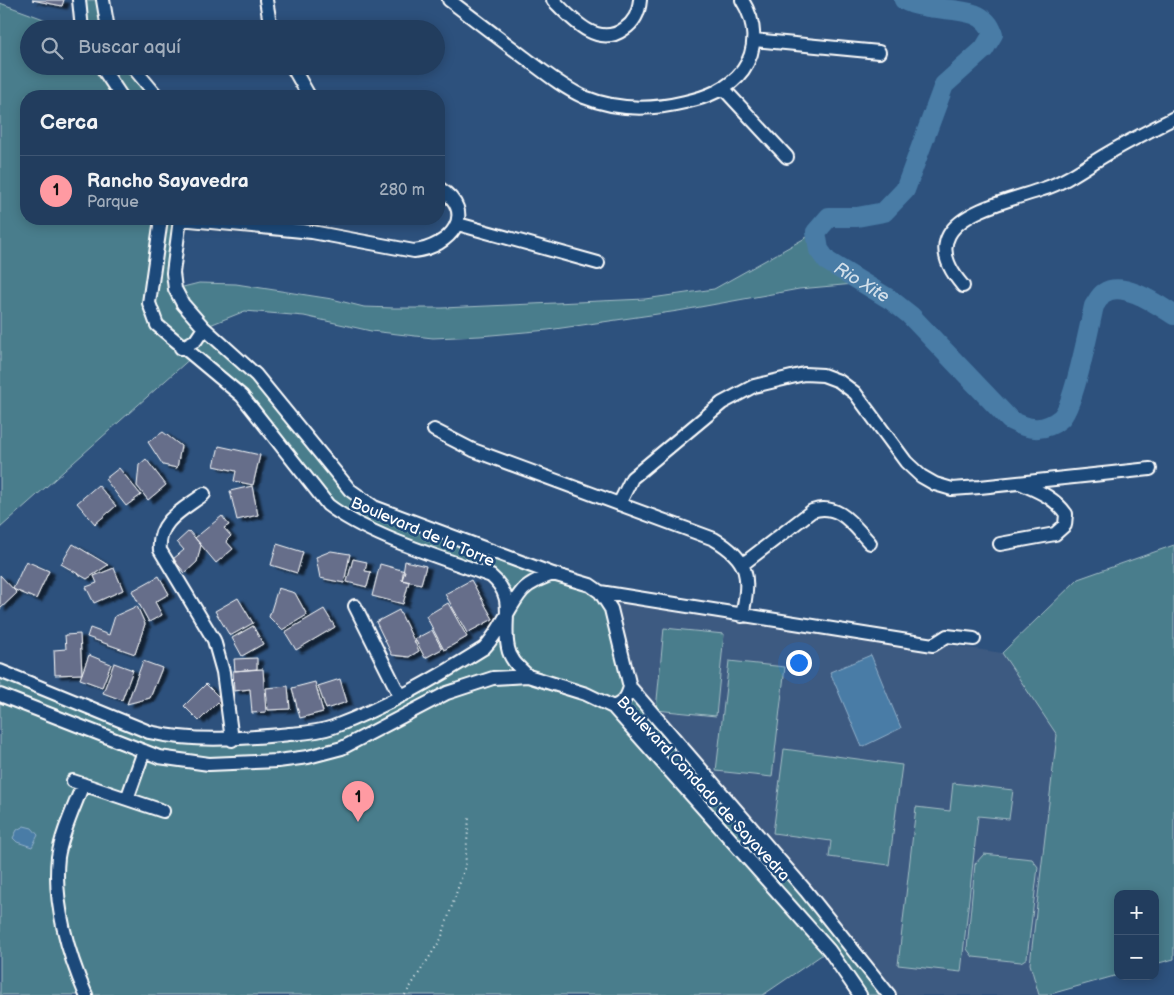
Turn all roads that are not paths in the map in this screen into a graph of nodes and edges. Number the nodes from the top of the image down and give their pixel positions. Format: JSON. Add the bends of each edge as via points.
{"nodes":[{"id":1,"x":79,"y":0,"type":"edge"},
{"id":2,"x":103,"y":0,"type":"edge"},
{"id":3,"x":266,"y":0,"type":"edge"},
{"id":4,"x":449,"y":0,"type":"edge"},
{"id":5,"x":553,"y":0,"type":"edge"},
{"id":6,"x":640,"y":0,"type":"edge"},
{"id":7,"x":742,"y":0,"type":"edge"},
{"id":8,"x":81,"y":20,"type":"edge"},
{"id":9,"x":106,"y":20,"type":"edge"},
{"id":10,"x":269,"y":20,"type":"edge"},
{"id":11,"x":754,"y":40,"type":"junction"},
{"id":12,"x":879,"y":52,"type":"dead end"},
{"id":13,"x":107,"y":75,"type":"edge"},
{"id":14,"x":139,"y":75,"type":"edge"},
{"id":15,"x":297,"y":75,"type":"edge"},
{"id":16,"x":724,"y":88,"type":"junction"},
{"id":17,"x":117,"y":90,"type":"edge"},
{"id":18,"x":151,"y":90,"type":"edge"},
{"id":19,"x":306,"y":90,"type":"edge"},
{"id":20,"x":1174,"y":118,"type":"edge"},
{"id":21,"x":787,"y":157,"type":"dead end"},
{"id":22,"x":445,"y":194,"type":"edge"},
{"id":23,"x":458,"y":224,"type":"junction"},
{"id":24,"x":160,"y":225,"type":"edge"},
{"id":25,"x":179,"y":225,"type":"edge"},
{"id":26,"x":241,"y":225,"type":"edge"},
{"id":27,"x":598,"y":263,"type":"dead end"},
{"id":28,"x":963,"y":286,"type":"dead end"},
{"id":29,"x":204,"y":328,"type":"junction"},
{"id":30,"x":181,"y":348,"type":"junction"},
{"id":31,"x":434,"y":430,"type":"dead end"},
{"id":32,"x":1150,"y":469,"type":"dead end"},
{"id":33,"x":1021,"y":484,"type":"junction"},
{"id":34,"x":204,"y":494,"type":"dead end"},
{"id":35,"x":619,"y":504,"type":"junction"},
{"id":36,"x":870,"y":543,"type":"dead end"},
{"id":37,"x":1000,"y":544,"type":"dead end"},
{"id":38,"x":743,"y":564,"type":"junction"},
{"id":39,"x":554,"y":574,"type":"junction"},
{"id":40,"x":600,"y":592,"type":"junction"},
{"id":41,"x":355,"y":606,"type":"dead end"},
{"id":42,"x":508,"y":616,"type":"junction"},
{"id":43,"x":742,"y":616,"type":"junction"},
{"id":44,"x":974,"y":640,"type":"dead end"},
{"id":45,"x":0,"y":670,"type":"edge"},
{"id":46,"x":528,"y":676,"type":"junction"},
{"id":47,"x":630,"y":687,"type":"junction"},
{"id":48,"x":0,"y":695,"type":"edge"},
{"id":49,"x":400,"y":696,"type":"junction"},
{"id":50,"x":613,"y":707,"type":"junction"},
{"id":51,"x":232,"y":740,"type":"junction"},
{"id":52,"x":144,"y":751,"type":"junction"},
{"id":53,"x":127,"y":799,"type":"junction"},
{"id":54,"x":163,"y":811,"type":"dead end"},
{"id":55,"x":86,"y":995,"type":"edge"},
{"id":56,"x":860,"y":995,"type":"edge"},
{"id":57,"x":889,"y":995,"type":"edge"}],
"edges":[{"from":1,"to":8,"type":"street"},
{"from":2,"to":9,"type":"street"},
{"from":3,"to":10,"type":"street"},
{"from":4,"to":16,"type":"street","via":[[556,80],[584,97],[612,105],[665,107],[714,94]]},
{"from":5,"to":6,"type":"street","via":[[575,22],[588,31],[605,36],[618,34],[630,25],[638,15]]},
{"from":7,"to":11,"type":"street","via":[[752,19]]},
{"from":11,"to":12,"type":"street"},
{"from":11,"to":16,"type":"street","via":[[750,60],[737,79]]},
{"from":13,"to":17,"type":"street"},
{"from":14,"to":18,"type":"street"},
{"from":15,"to":19,"type":"street"},
{"from":16,"to":21,"type":"street"},
{"from":20,"to":28,"type":"street","via":[[1061,182],[1000,202],[959,224],[949,234],[945,247],[947,262]]},
{"from":22,"to":23,"type":"street","via":[[455,204]]},
{"from":23,"to":26,"type":"street","via":[[441,243],[414,251],[312,232]]},
{"from":23,"to":27,"type":"street"},
{"from":24,"to":30,"type":"street","name":"Boulevard de la Torre","via":[[150,303],[157,325]]},
{"from":25,"to":29,"type":"street","name":"Boulevard de la Torre","via":[[173,273],[175,289],[182,304]]},
{"from":29,"to":30,"type":"street","via":[[196,340]]},
{"from":29,"to":39,"type":"street","name":"Boulevard de la Torre","via":[[256,374],[350,490],[374,507]]},
{"from":30,"to":42,"type":"street","name":"Boulevard de la Torre","via":[[242,396],[328,506],[371,530],[491,576],[502,585]]},
{"from":31,"to":35,"type":"street","via":[[473,450]]},
{"from":32,"to":33,"type":"street"},
{"from":33,"to":35,"type":"street","via":[[952,488],[935,484],[906,462],[855,393],[839,381],[823,375],[804,374],[754,386],[722,403],[632,478]]},
{"from":33,"to":37,"type":"street","via":[[1060,504],[1066,514],[1065,525],[1055,534]]},
{"from":34,"to":51,"type":"street","via":[[165,524],[158,536],[160,550],[214,640],[223,672]]},
{"from":35,"to":38,"type":"street","via":[[714,539],[730,549]]},
{"from":36,"to":38,"type":"street","via":[[844,514],[822,508],[812,511]]},
{"from":38,"to":43,"type":"street","via":[[747,593]]},
{"from":39,"to":40,"type":"street","via":[[590,585]]},
{"from":39,"to":42,"type":"street","via":[[536,580],[523,591]]},
{"from":40,"to":43,"type":"street"},
{"from":40,"to":47,"type":"street","name":"Boulevard Condado de Sayavedra","via":[[611,609]]},
{"from":41,"to":49,"type":"street"},
{"from":42,"to":46,"type":"street","via":[[508,650]]},
{"from":42,"to":49,"type":"street","via":[[484,648]]},
{"from":43,"to":44,"type":"street","via":[[933,645],[947,636]]},
{"from":45,"to":51,"type":"street","via":[[149,732],[174,737]]},
{"from":46,"to":50,"type":"street","name":"Boulevard Condado de Sayavedra","via":[[586,694]]},
{"from":46,"to":52,"type":"street","name":"Boulevard Condado de Sayavedra","via":[[493,678],[447,693],[356,741],[308,757],[251,764],[209,764]]},
{"from":47,"to":50,"type":"street","via":[[622,704]]},
{"from":47,"to":57,"type":"street","name":"Boulevard Condado de Sayavedra","via":[[806,891]]},
{"from":48,"to":52,"type":"street","name":"Boulevard Condado de Sayavedra"},
{"from":49,"to":51,"type":"street","via":[[332,728]]},
{"from":50,"to":56,"type":"street","name":"Boulevard Condado de Sayavedra","via":[[829,950]]},
{"from":52,"to":53,"type":"street"},
{"from":53,"to":54,"type":"street"},
{"from":53,"to":55,"type":"street","via":[[78,782],[58,857],[57,887],[64,926]]}]}
